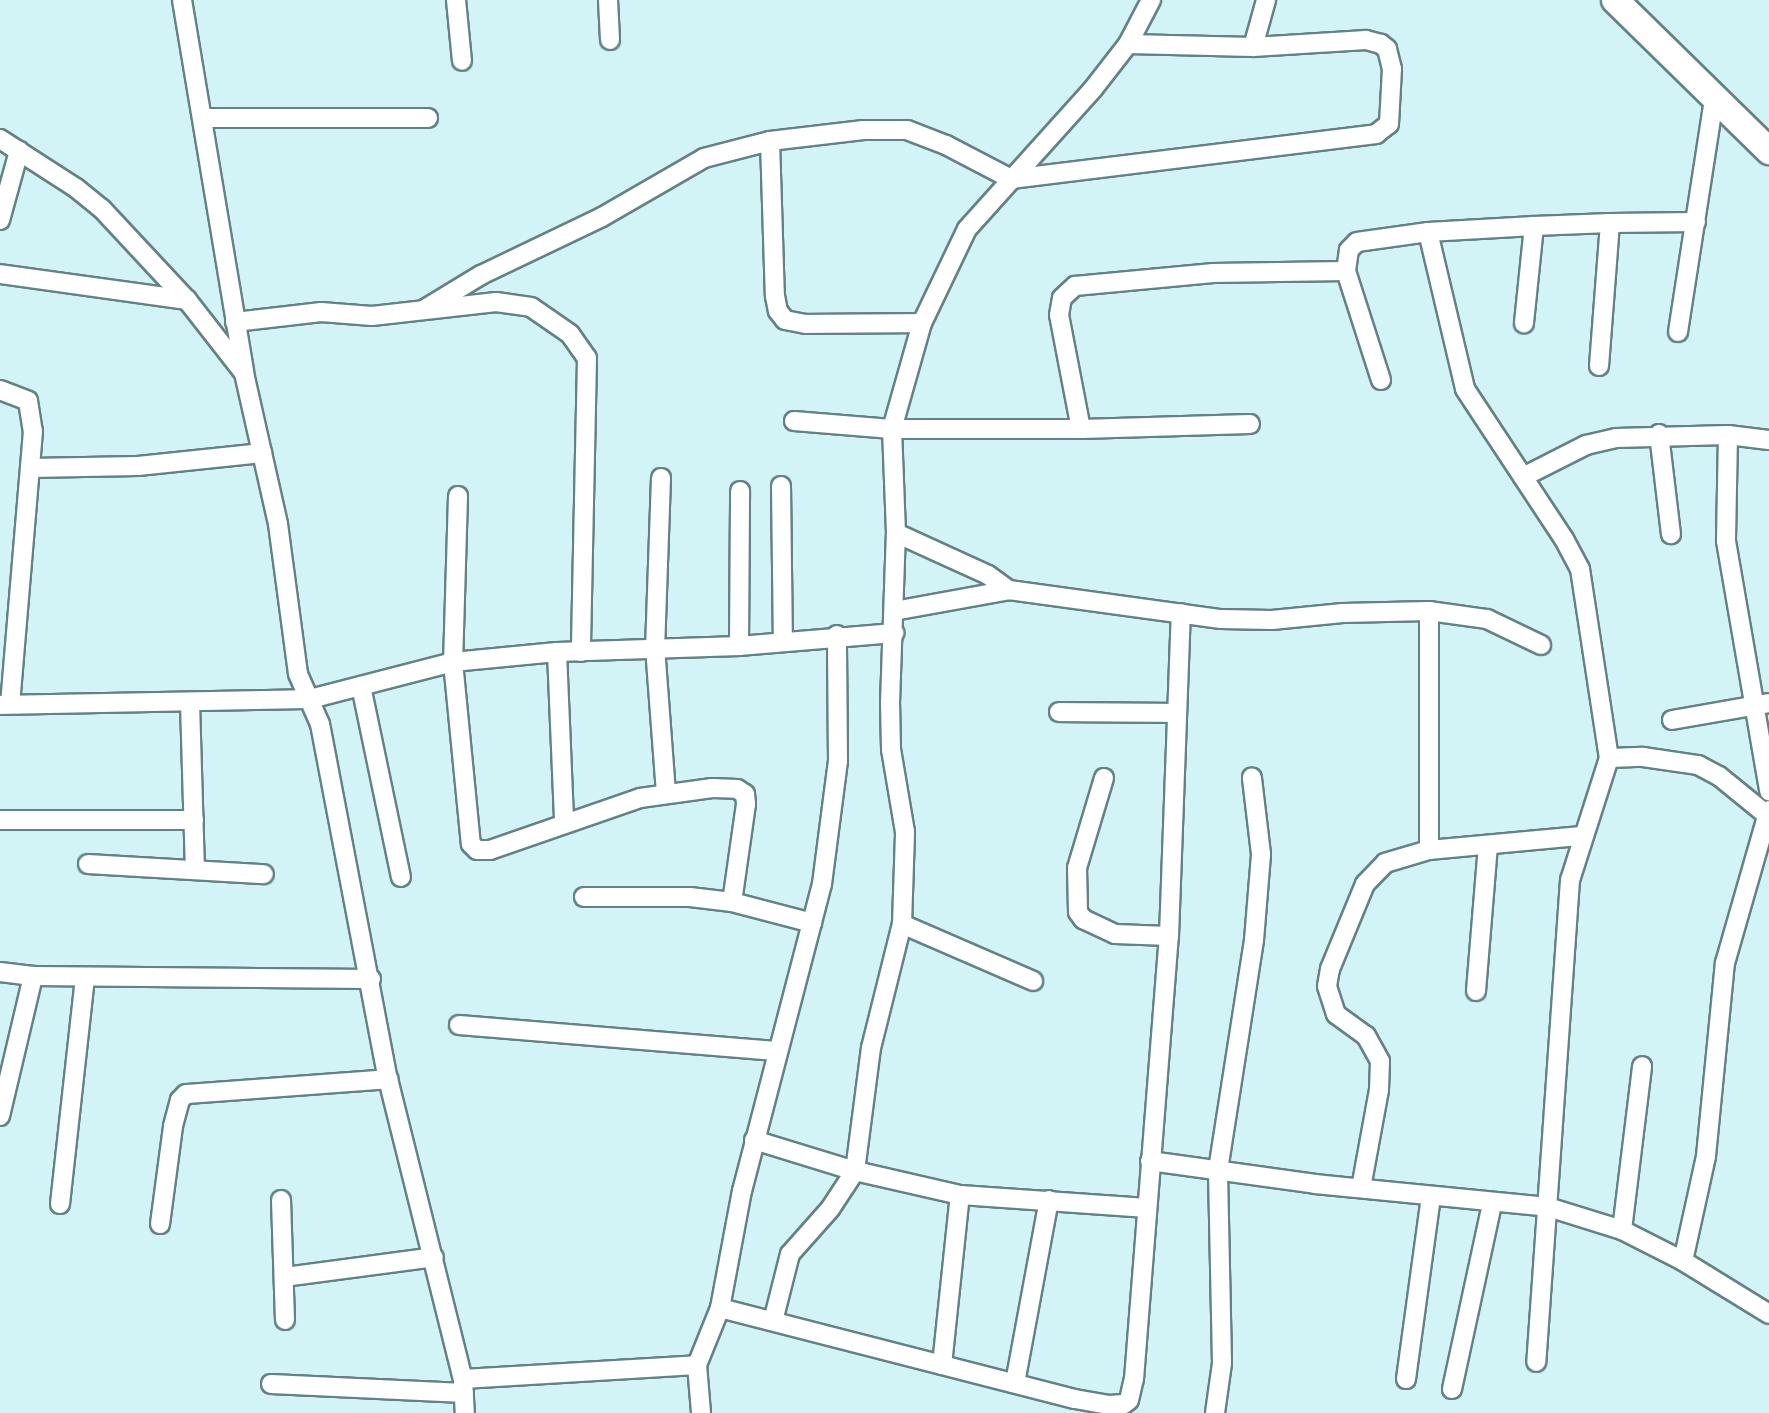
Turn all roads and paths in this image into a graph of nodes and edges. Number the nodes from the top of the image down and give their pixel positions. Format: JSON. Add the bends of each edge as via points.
{"nodes":[{"id":1,"x":182,"y":0,"type":"edge"},
{"id":2,"x":456,"y":0,"type":"edge"},
{"id":3,"x":608,"y":0,"type":"edge"},
{"id":4,"x":1151,"y":0,"type":"edge"},
{"id":5,"x":1266,"y":0,"type":"edge"},
{"id":6,"x":1615,"y":0,"type":"edge"},
{"id":7,"x":610,"y":40,"type":"dead end"},
{"id":8,"x":1128,"y":44,"type":"junction"},
{"id":9,"x":1253,"y":47,"type":"junction"},
{"id":10,"x":462,"y":61,"type":"dead end"},
{"id":11,"x":1714,"y":100,"type":"junction"},
{"id":12,"x":202,"y":118,"type":"junction"},
{"id":13,"x":428,"y":118,"type":"dead end"},
{"id":14,"x":0,"y":139,"type":"edge"},
{"id":15,"x":770,"y":141,"type":"junction"},
{"id":16,"x":19,"y":151,"type":"junction"},
{"id":17,"x":1769,"y":151,"type":"edge"},
{"id":18,"x":1011,"y":179,"type":"junction"},
{"id":19,"x":0,"y":220,"type":"edge"},
{"id":20,"x":1696,"y":222,"type":"junction"},
{"id":21,"x":1610,"y":223,"type":"junction"},
{"id":22,"x":1534,"y":226,"type":"junction"},
{"id":23,"x":1428,"y":232,"type":"junction"},
{"id":24,"x":1346,"y":271,"type":"junction"},
{"id":25,"x":0,"y":274,"type":"edge"},
{"id":26,"x":187,"y":300,"type":"junction"},
{"id":27,"x":425,"y":309,"type":"junction"},
{"id":28,"x":235,"y":322,"type":"junction"},
{"id":29,"x":922,"y":323,"type":"junction"},
{"id":30,"x":1524,"y":323,"type":"dead end"},
{"id":31,"x":1678,"y":332,"type":"dead end"},
{"id":32,"x":1599,"y":366,"type":"dead end"},
{"id":33,"x":244,"y":373,"type":"junction"},
{"id":34,"x":1381,"y":380,"type":"dead end"},
{"id":35,"x":0,"y":390,"type":"edge"},
{"id":36,"x":794,"y":421,"type":"dead end"},
{"id":37,"x":1250,"y":424,"type":"dead end"},
{"id":38,"x":892,"y":429,"type":"junction"},
{"id":39,"x":1081,"y":429,"type":"junction"},
{"id":40,"x":1659,"y":434,"type":"junction"},
{"id":41,"x":1728,"y":435,"type":"junction"},
{"id":42,"x":1769,"y":440,"type":"edge"},
{"id":43,"x":262,"y":453,"type":"junction"},
{"id":44,"x":30,"y":468,"type":"junction"},
{"id":45,"x":1523,"y":477,"type":"junction"},
{"id":46,"x":661,"y":478,"type":"dead end"},
{"id":47,"x":781,"y":486,"type":"dead end"},
{"id":48,"x":740,"y":491,"type":"dead end"},
{"id":49,"x":458,"y":496,"type":"dead end"},
{"id":50,"x":896,"y":533,"type":"junction"},
{"id":51,"x":1671,"y":534,"type":"dead end"},
{"id":52,"x":1009,"y":590,"type":"junction"},
{"id":53,"x":894,"y":611,"type":"junction"},
{"id":54,"x":1429,"y":611,"type":"junction"},
{"id":55,"x":1181,"y":613,"type":"junction"},
{"id":56,"x":894,"y":633,"type":"junction"},
{"id":57,"x":837,"y":635,"type":"junction"},
{"id":58,"x":783,"y":642,"type":"junction"},
{"id":59,"x":1541,"y":645,"type":"dead end"},
{"id":60,"x":739,"y":646,"type":"junction"},
{"id":61,"x":655,"y":647,"type":"junction"},
{"id":62,"x":557,"y":652,"type":"junction"},
{"id":63,"x":581,"y":652,"type":"junction"},
{"id":64,"x":453,"y":662,"type":"junction"},
{"id":65,"x":361,"y":686,"type":"junction"},
{"id":66,"x":310,"y":699,"type":"junction"},
{"id":67,"x":190,"y":703,"type":"junction"},
{"id":68,"x":1762,"y":703,"type":"edge"},
{"id":69,"x":5,"y":704,"type":"edge"},
{"id":70,"x":1059,"y":712,"type":"dead end"},
{"id":71,"x":1175,"y":713,"type":"junction"},
{"id":72,"x":1672,"y":720,"type":"dead end"},
{"id":73,"x":1609,"y":758,"type":"junction"},
{"id":74,"x":1104,"y":778,"type":"dead end"},
{"id":75,"x":1252,"y":778,"type":"dead end"},
{"id":76,"x":1769,"y":791,"type":"edge"},
{"id":77,"x":666,"y":793,"type":"junction"},
{"id":78,"x":1769,"y":813,"type":"edge"},
{"id":79,"x":0,"y":820,"type":"edge"},
{"id":80,"x":194,"y":820,"type":"junction"},
{"id":81,"x":564,"y":822,"type":"junction"},
{"id":82,"x":1581,"y":836,"type":"junction"},
{"id":83,"x":1488,"y":845,"type":"junction"},
{"id":84,"x":1429,"y":850,"type":"junction"},
{"id":85,"x":88,"y":864,"type":"dead end"},
{"id":86,"x":195,"y":868,"type":"junction"},
{"id":87,"x":264,"y":874,"type":"dead end"},
{"id":88,"x":401,"y":877,"type":"dead end"},
{"id":89,"x":584,"y":897,"type":"dead end"},
{"id":90,"x":732,"y":902,"type":"junction"},
{"id":91,"x":812,"y":923,"type":"junction"},
{"id":92,"x":902,"y":924,"type":"junction"},
{"id":93,"x":1169,"y":936,"type":"junction"},
{"id":94,"x":0,"y":972,"type":"edge"},
{"id":95,"x":33,"y":976,"type":"junction"},
{"id":96,"x":85,"y":977,"type":"junction"},
{"id":97,"x":371,"y":979,"type":"junction"},
{"id":98,"x":1033,"y":981,"type":"dead end"},
{"id":99,"x":1476,"y":991,"type":"dead end"},
{"id":100,"x":459,"y":1025,"type":"dead end"},
{"id":101,"x":776,"y":1051,"type":"junction"},
{"id":102,"x":1642,"y":1066,"type":"dead end"},
{"id":103,"x":388,"y":1079,"type":"junction"},
{"id":104,"x":0,"y":1116,"type":"edge"},
{"id":105,"x":754,"y":1140,"type":"junction"},
{"id":106,"x":1150,"y":1161,"type":"junction"},
{"id":107,"x":1218,"y":1170,"type":"junction"},
{"id":108,"x":855,"y":1171,"type":"junction"},
{"id":109,"x":1361,"y":1188,"type":"junction"},
{"id":110,"x":960,"y":1195,"type":"junction"},
{"id":111,"x":1431,"y":1197,"type":"junction"},
{"id":112,"x":281,"y":1200,"type":"dead end"},
{"id":113,"x":1049,"y":1200,"type":"junction"},
{"id":114,"x":60,"y":1204,"type":"dead end"},
{"id":115,"x":1492,"y":1204,"type":"junction"},
{"id":116,"x":1548,"y":1207,"type":"junction"},
{"id":117,"x":1147,"y":1208,"type":"junction"},
{"id":118,"x":160,"y":1224,"type":"dead end"},
{"id":119,"x":1622,"y":1230,"type":"junction"},
{"id":120,"x":434,"y":1257,"type":"junction"},
{"id":121,"x":1683,"y":1261,"type":"junction"},
{"id":122,"x":285,"y":1277,"type":"junction"},
{"id":123,"x":720,"y":1308,"type":"junction"},
{"id":124,"x":1769,"y":1314,"type":"edge"},
{"id":125,"x":285,"y":1320,"type":"dead end"},
{"id":126,"x":773,"y":1321,"type":"junction"},
{"id":127,"x":1536,"y":1362,"type":"dead end"},
{"id":128,"x":697,"y":1365,"type":"junction"},
{"id":129,"x":942,"y":1365,"type":"junction"},
{"id":130,"x":1406,"y":1379,"type":"dead end"},
{"id":131,"x":1015,"y":1383,"type":"junction"},
{"id":132,"x":271,"y":1384,"type":"dead end"},
{"id":133,"x":464,"y":1386,"type":"junction"},
{"id":134,"x":1452,"y":1389,"type":"dead end"},
{"id":135,"x":1122,"y":1409,"type":"edge"},
{"id":136,"x":465,"y":1413,"type":"edge"},
{"id":137,"x":701,"y":1413,"type":"edge"},
{"id":138,"x":1215,"y":1413,"type":"edge"}],
"edges":[{"from":1,"to":12,"type":"street"},
{"from":2,"to":10,"type":"street"},
{"from":3,"to":7,"type":"street"},
{"from":4,"to":8,"type":"street"},
{"from":5,"to":9,"type":"street"},
{"from":6,"to":11,"type":"main road"},
{"from":8,"to":9,"type":"street"},
{"from":8,"to":18,"type":"street"},
{"from":9,"to":18,"type":"street","via":[[1381,44],[1392,69],[1392,114],[1385,131]]},
{"from":11,"to":17,"type":"main road"},
{"from":11,"to":20,"type":"street"},
{"from":12,"to":13,"type":"street"},
{"from":12,"to":28,"type":"street"},
{"from":14,"to":16,"type":"street"},
{"from":15,"to":18,"type":"street","via":[[907,130]]},
{"from":15,"to":27,"type":"street","via":[[704,158]]},
{"from":15,"to":29,"type":"street","via":[[775,296],[785,320]]},
{"from":16,"to":19,"type":"street"},
{"from":16,"to":26,"type":"street","via":[[102,209]]},
{"from":18,"to":29,"type":"street","via":[[967,229]]},
{"from":20,"to":21,"type":"street"},
{"from":20,"to":31,"type":"street"},
{"from":21,"to":22,"type":"street"},
{"from":21,"to":32,"type":"street"},
{"from":22,"to":23,"type":"street"},
{"from":22,"to":30,"type":"street"},
{"from":23,"to":24,"type":"street","via":[[1357,242],[1349,250]]},
{"from":23,"to":45,"type":"street","via":[[1465,389]]},
{"from":24,"to":34,"type":"street"},
{"from":24,"to":39,"type":"street","via":[[1213,273],[1123,279],[1070,289],[1059,315]]},
{"from":25,"to":26,"type":"street"},
{"from":26,"to":33,"type":"street"},
{"from":27,"to":28,"type":"street","via":[[372,316],[321,312]]},
{"from":27,"to":63,"type":"street","via":[[518,303],[550,319],[582,346],[587,380]]},
{"from":28,"to":33,"type":"street"},
{"from":29,"to":38,"type":"street"},
{"from":33,"to":43,"type":"street"},
{"from":35,"to":44,"type":"street","via":[[21,396],[32,407]]},
{"from":36,"to":38,"type":"street"},
{"from":37,"to":39,"type":"street"},
{"from":38,"to":39,"type":"street"},
{"from":38,"to":50,"type":"street"},
{"from":40,"to":41,"type":"street"},
{"from":40,"to":45,"type":"street","via":[[1586,445]]},
{"from":40,"to":51,"type":"street"},
{"from":41,"to":42,"type":"street"},
{"from":41,"to":68,"type":"street","via":[[1726,541]]},
{"from":43,"to":44,"type":"street","via":[[138,466]]},
{"from":43,"to":66,"type":"street","via":[[278,524],[298,674]]},
{"from":44,"to":69,"type":"street"},
{"from":45,"to":73,"type":"street","via":[[1580,569]]},
{"from":46,"to":61,"type":"street"},
{"from":47,"to":58,"type":"street"},
{"from":48,"to":60,"type":"street"},
{"from":49,"to":64,"type":"street"},
{"from":50,"to":52,"type":"street"},
{"from":50,"to":53,"type":"street"},
{"from":52,"to":53,"type":"street"},
{"from":52,"to":55,"type":"street"},
{"from":53,"to":56,"type":"street"},
{"from":54,"to":55,"type":"street","via":[[1272,620]]},
{"from":54,"to":59,"type":"street","via":[[1487,619]]},
{"from":54,"to":84,"type":"street"},
{"from":55,"to":71,"type":"street"},
{"from":56,"to":57,"type":"street"},
{"from":56,"to":92,"type":"street","via":[[891,749],[905,832]]},
{"from":57,"to":58,"type":"street"},
{"from":57,"to":91,"type":"street","via":[[834,803]]},
{"from":58,"to":60,"type":"street"},
{"from":60,"to":61,"type":"street"},
{"from":61,"to":63,"type":"street"},
{"from":61,"to":77,"type":"street"},
{"from":62,"to":63,"type":"street"},
{"from":62,"to":64,"type":"street"},
{"from":62,"to":81,"type":"street"},
{"from":64,"to":65,"type":"street"},
{"from":64,"to":81,"type":"street","via":[[468,834],[474,848],[490,850]]},
{"from":65,"to":66,"type":"street"},
{"from":65,"to":88,"type":"street"},
{"from":66,"to":67,"type":"street"},
{"from":66,"to":97,"type":"street","via":[[320,724]]},
{"from":67,"to":69,"type":"street"},
{"from":67,"to":80,"type":"street"},
{"from":68,"to":72,"type":"street"},
{"from":68,"to":76,"type":"street"},
{"from":70,"to":71,"type":"street"},
{"from":71,"to":93,"type":"street"},
{"from":73,"to":78,"type":"street","via":[[1698,765]]},
{"from":73,"to":82,"type":"street"},
{"from":74,"to":93,"type":"street","via":[[1077,868],[1078,912],[1115,934]]},
{"from":75,"to":107,"type":"street","via":[[1261,854],[1254,940]]},
{"from":77,"to":81,"type":"street"},
{"from":77,"to":90,"type":"street","via":[[712,788],[745,794]]},
{"from":78,"to":121,"type":"street","via":[[1725,963],[1706,1156]]},
{"from":79,"to":80,"type":"street"},
{"from":80,"to":86,"type":"street"},
{"from":82,"to":83,"type":"street"},
{"from":82,"to":116,"type":"street","via":[[1567,907]]},
{"from":83,"to":84,"type":"street"},
{"from":83,"to":99,"type":"street"},
{"from":84,"to":109,"type":"street","via":[[1385,863],[1374,872],[1353,907],[1330,969],[1330,1005],[1366,1036],[1380,1061]]},
{"from":85,"to":86,"type":"street"},
{"from":86,"to":87,"type":"street"},
{"from":89,"to":90,"type":"street"},
{"from":90,"to":91,"type":"street"},
{"from":91,"to":101,"type":"street"},
{"from":92,"to":98,"type":"street"},
{"from":92,"to":108,"type":"street","via":[[871,1048]]},
{"from":93,"to":106,"type":"street"},
{"from":94,"to":95,"type":"street"},
{"from":95,"to":96,"type":"street"},
{"from":95,"to":104,"type":"street"},
{"from":96,"to":97,"type":"street"},
{"from":96,"to":114,"type":"street"},
{"from":97,"to":103,"type":"street"},
{"from":100,"to":101,"type":"street"},
{"from":101,"to":105,"type":"street"},
{"from":102,"to":119,"type":"street"},
{"from":103,"to":118,"type":"street","via":[[186,1094],[173,1126]]},
{"from":103,"to":120,"type":"street"},
{"from":105,"to":108,"type":"street"},
{"from":105,"to":123,"type":"street"},
{"from":106,"to":107,"type":"street"},
{"from":106,"to":117,"type":"street"},
{"from":107,"to":109,"type":"street"},
{"from":107,"to":138,"type":"street","via":[[1222,1363]]},
{"from":108,"to":110,"type":"street"},
{"from":108,"to":126,"type":"street","via":[[790,1254]]},
{"from":109,"to":111,"type":"street"},
{"from":110,"to":113,"type":"street"},
{"from":110,"to":129,"type":"street"},
{"from":111,"to":115,"type":"street"},
{"from":111,"to":130,"type":"street"},
{"from":112,"to":122,"type":"street"},
{"from":113,"to":117,"type":"street"},
{"from":113,"to":131,"type":"street"},
{"from":115,"to":116,"type":"street"},
{"from":115,"to":134,"type":"street"},
{"from":116,"to":119,"type":"street"},
{"from":116,"to":127,"type":"street"},
{"from":117,"to":135,"type":"street","via":[[1134,1379]]},
{"from":119,"to":121,"type":"street"},
{"from":120,"to":122,"type":"street"},
{"from":120,"to":133,"type":"street"},
{"from":121,"to":124,"type":"street"},
{"from":122,"to":125,"type":"street"},
{"from":123,"to":126,"type":"street"},
{"from":123,"to":128,"type":"street"},
{"from":126,"to":129,"type":"street"},
{"from":128,"to":133,"type":"street"},
{"from":128,"to":137,"type":"street"},
{"from":129,"to":131,"type":"street"},
{"from":131,"to":135,"type":"street"},
{"from":132,"to":133,"type":"street"},
{"from":133,"to":136,"type":"street"}]}
